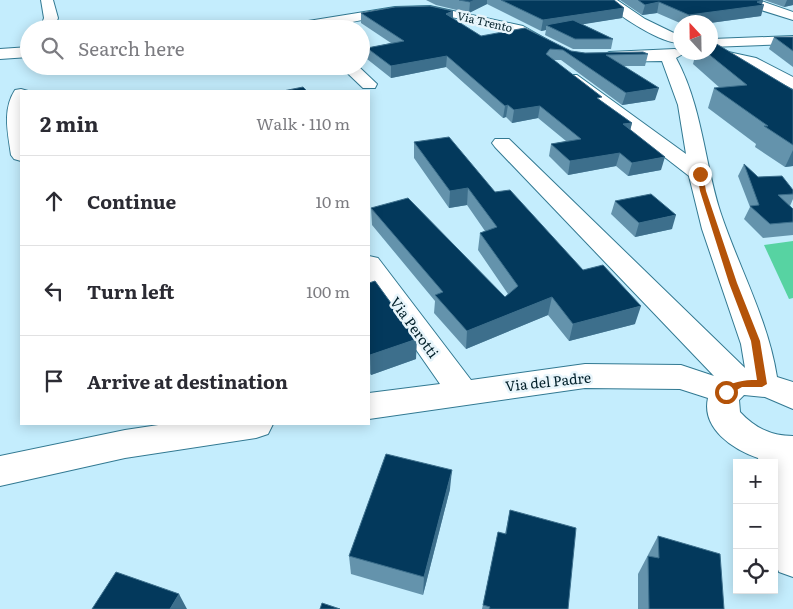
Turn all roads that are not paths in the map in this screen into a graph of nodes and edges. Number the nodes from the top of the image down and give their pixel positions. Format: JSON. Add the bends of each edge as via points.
{"nodes":[{"id":1,"x":47,"y":0,"type":"edge"},
{"id":2,"x":610,"y":0,"type":"edge"},
{"id":3,"x":753,"y":3,"type":"edge"},
{"id":4,"x":480,"y":6,"type":"dead end"},
{"id":5,"x":793,"y":16,"type":"edge"},
{"id":6,"x":50,"y":20,"type":"edge"},
{"id":7,"x":339,"y":20,"type":"edge"},
{"id":8,"x":518,"y":28,"type":"junction"},
{"id":9,"x":793,"y":31,"type":"edge"},
{"id":10,"x":793,"y":40,"type":"edge"},
{"id":11,"x":773,"y":41,"type":"junction"},
{"id":12,"x":673,"y":42,"type":"edge"},
{"id":13,"x":718,"y":44,"type":"edge"},
{"id":14,"x":673,"y":51,"type":"edge"},
{"id":15,"x":20,"y":53,"type":"edge"},
{"id":16,"x":0,"y":54,"type":"edge"},
{"id":17,"x":718,"y":56,"type":"edge"},
{"id":18,"x":592,"y":57,"type":"edge"},
{"id":19,"x":683,"y":60,"type":"edge"},
{"id":20,"x":358,"y":75,"type":"edge"},
{"id":21,"x":369,"y":84,"type":"dead end"},
{"id":22,"x":793,"y":84,"type":"edge"},
{"id":23,"x":20,"y":98,"type":"edge"},
{"id":24,"x":502,"y":143,"type":"dead end"},
{"id":25,"x":20,"y":148,"type":"edge"},
{"id":26,"x":700,"y":174,"type":"junction"},
{"id":27,"x":370,"y":265,"type":"edge"},
{"id":28,"x":743,"y":386,"type":"junction"},
{"id":29,"x":462,"y":391,"type":"junction"},
{"id":30,"x":793,"y":397,"type":"edge"},
{"id":31,"x":370,"y":406,"type":"edge"},
{"id":32,"x":242,"y":425,"type":"edge"},
{"id":33,"x":119,"y":434,"type":"edge"},
{"id":34,"x":783,"y":451,"type":"edge"},
{"id":35,"x":0,"y":471,"type":"edge"},
{"id":36,"x":793,"y":558,"type":"edge"}],
"edges":[{"from":1,"to":6,"type":"street"},
{"from":2,"to":12,"type":"street"},
{"from":3,"to":5,"type":"street"},
{"from":4,"to":8,"type":"street"},
{"from":7,"to":8,"type":"street","name":"Via Trento","via":[[395,11],[430,10]]},
{"from":8,"to":26,"type":"street","name":"Via Trento"},
{"from":9,"to":11,"type":"street","via":[[746,30]]},
{"from":10,"to":11,"type":"street"},
{"from":11,"to":13,"type":"street"},
{"from":14,"to":18,"type":"street"},
{"from":15,"to":16,"type":"street"},
{"from":17,"to":22,"type":"street","via":[[750,61]]},
{"from":19,"to":26,"type":"street","via":[[678,76],[694,132]]},
{"from":20,"to":21,"type":"street"},
{"from":23,"to":25,"type":"street","via":[[15,112]]},
{"from":24,"to":28,"type":"street"},
{"from":26,"to":28,"type":"street","via":[[733,283],[755,341]]},
{"from":27,"to":29,"type":"street","name":"Via Perotti"},
{"from":28,"to":29,"type":"street","name":"Via del Padre","via":[[681,377],[594,376]]},
{"from":28,"to":30,"type":"street","name":"Via del Padre"},
{"from":28,"to":34,"type":"street","via":[[722,401],[730,424],[757,444]]},
{"from":29,"to":31,"type":"street","name":"Via del Padre"},
{"from":32,"to":33,"type":"street"},
{"from":33,"to":35,"type":"street"},
{"from":34,"to":36,"type":"street"}]}
